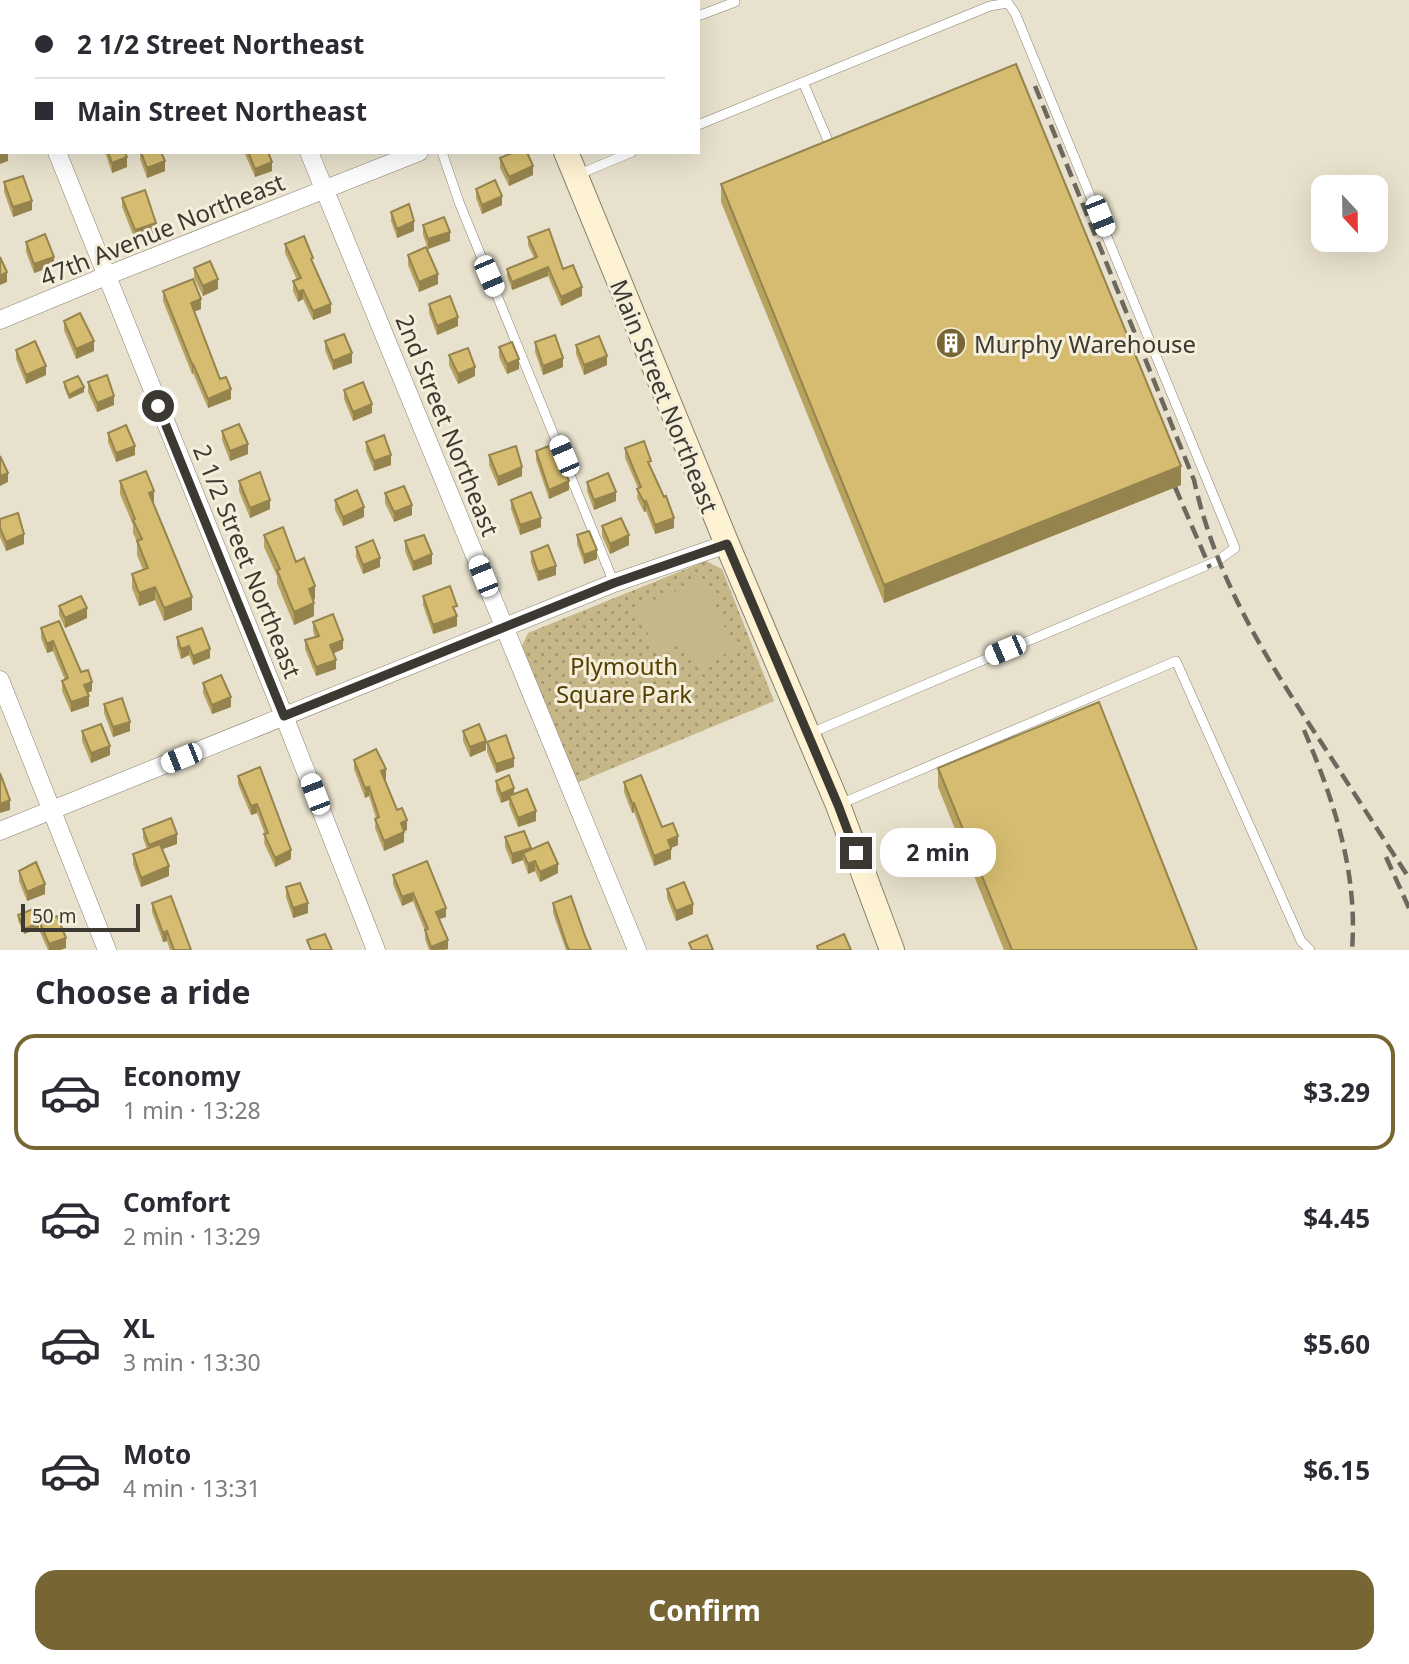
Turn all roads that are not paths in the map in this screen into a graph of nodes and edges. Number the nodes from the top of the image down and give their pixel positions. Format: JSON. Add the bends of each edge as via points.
{"nodes":[{"id":1,"x":736,"y":2,"type":"dead end"},
{"id":2,"x":700,"y":15,"type":"edge"},
{"id":3,"x":803,"y":82,"type":"junction"},
{"id":4,"x":700,"y":124,"type":"edge"},
{"id":5,"x":832,"y":150,"type":"edge"},
{"id":6,"x":58,"y":154,"type":"edge"},
{"id":7,"x":310,"y":154,"type":"edge"},
{"id":8,"x":414,"y":154,"type":"edge"},
{"id":9,"x":443,"y":154,"type":"edge"},
{"id":10,"x":567,"y":154,"type":"edge"},
{"id":11,"x":627,"y":154,"type":"edge"},
{"id":12,"x":575,"y":175,"type":"junction"},
{"id":13,"x":325,"y":190,"type":"junction"},
{"id":14,"x":106,"y":276,"type":"junction"},
{"id":15,"x":0,"y":320,"type":"edge"},
{"id":16,"x":727,"y":544,"type":"junction"},
{"id":17,"x":614,"y":583,"type":"junction"},
{"id":18,"x":504,"y":627,"type":"junction"},
{"id":19,"x":0,"y":680,"type":"edge"},
{"id":20,"x":284,"y":716,"type":"junction"},
{"id":21,"x":808,"y":734,"type":"junction"},
{"id":22,"x":838,"y":805,"type":"junction"},
{"id":23,"x":51,"y":810,"type":"junction"},
{"id":24,"x":0,"y":831,"type":"edge"},
{"id":25,"x":107,"y":950,"type":"edge"},
{"id":26,"x":376,"y":950,"type":"edge"},
{"id":27,"x":637,"y":950,"type":"edge"},
{"id":28,"x":892,"y":950,"type":"edge"},
{"id":29,"x":1310,"y":950,"type":"edge"}],
"edges":[{"from":1,"to":2,"type":"lane"},
{"from":3,"to":4,"type":"lane"},
{"from":3,"to":5,"type":"lane"},
{"from":3,"to":21,"type":"lane","via":[[990,6],[1008,3],[1235,548],[1217,561]]},
{"from":6,"to":14,"type":"street","name":"2 1/2 Street Northeast"},
{"from":7,"to":13,"type":"street","name":"2nd Street Northeast"},
{"from":8,"to":13,"type":"street","name":"47th Avenue Northeast"},
{"from":9,"to":17,"type":"lane"},
{"from":10,"to":12,"type":"street","name":"Main Street Northeast"},
{"from":11,"to":12,"type":"lane"},
{"from":12,"to":16,"type":"street","name":"Main Street Northeast"},
{"from":13,"to":14,"type":"street","name":"47th Avenue Northeast"},
{"from":13,"to":18,"type":"street","name":"2nd Street Northeast"},
{"from":14,"to":15,"type":"street","name":"47th Avenue Northeast"},
{"from":14,"to":20,"type":"street","name":"2 1/2 Street Northeast"},
{"from":16,"to":17,"type":"street"},
{"from":16,"to":21,"type":"street","name":"Main Street Northeast"},
{"from":17,"to":18,"type":"street"},
{"from":18,"to":20,"type":"street"},
{"from":18,"to":27,"type":"street","name":"2nd Street Northeast"},
{"from":19,"to":23,"type":"street"},
{"from":20,"to":23,"type":"street"},
{"from":20,"to":26,"type":"street","name":"2 1/2 Street Northeast"},
{"from":21,"to":22,"type":"street","name":"Main Street Northeast"},
{"from":22,"to":28,"type":"street","name":"Main Street Northeast"},
{"from":22,"to":29,"type":"lane","via":[[1176,661],[1301,941]]},
{"from":23,"to":24,"type":"street"},
{"from":23,"to":25,"type":"street"}]}
